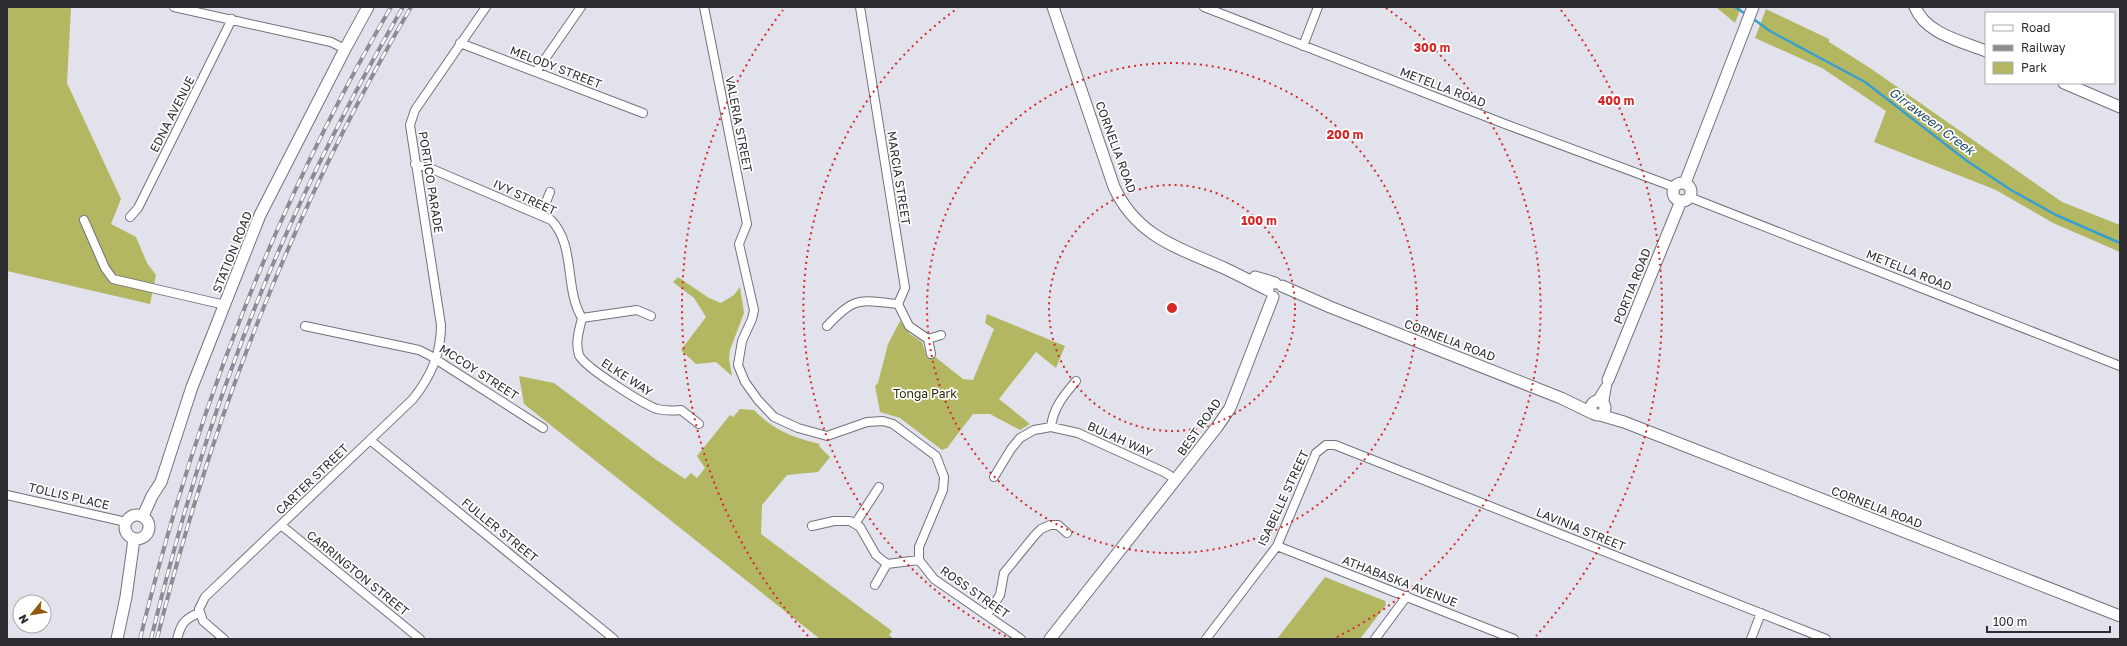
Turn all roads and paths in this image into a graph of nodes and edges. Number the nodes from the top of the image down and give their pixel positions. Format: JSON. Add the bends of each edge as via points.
{"nodes":[{"id":1,"x":174,"y":7,"type":"edge"},
{"id":2,"x":368,"y":7,"type":"edge"},
{"id":3,"x":486,"y":7,"type":"edge"},
{"id":4,"x":581,"y":7,"type":"edge"},
{"id":5,"x":704,"y":7,"type":"edge"},
{"id":6,"x":860,"y":7,"type":"edge"},
{"id":7,"x":1054,"y":7,"type":"edge"},
{"id":8,"x":1204,"y":7,"type":"edge"},
{"id":9,"x":1318,"y":7,"type":"edge"},
{"id":10,"x":1915,"y":7,"type":"edge"},
{"id":11,"x":1752,"y":10,"type":"edge"},
{"id":12,"x":232,"y":20,"type":"junction"},
{"id":13,"x":460,"y":43,"type":"junction"},
{"id":14,"x":1303,"y":46,"type":"junction"},
{"id":15,"x":345,"y":48,"type":"junction"},
{"id":16,"x":1985,"y":51,"type":"edge"},
{"id":17,"x":536,"y":72,"type":"junction"},
{"id":18,"x":2066,"y":84,"type":"edge"},
{"id":19,"x":2120,"y":107,"type":"edge"},
{"id":20,"x":643,"y":113,"type":"dead end"},
{"id":21,"x":415,"y":164,"type":"junction"},
{"id":22,"x":1685,"y":183,"type":"junction"},
{"id":23,"x":1674,"y":187,"type":"junction"},
{"id":24,"x":550,"y":192,"type":"dead end"},
{"id":25,"x":1685,"y":199,"type":"junction"},
{"id":26,"x":541,"y":215,"type":"junction"},
{"id":27,"x":130,"y":217,"type":"dead end"},
{"id":28,"x":84,"y":220,"type":"dead end"},
{"id":29,"x":1276,"y":290,"type":"junction"},
{"id":30,"x":898,"y":304,"type":"junction"},
{"id":31,"x":225,"y":305,"type":"junction"},
{"id":32,"x":652,"y":316,"type":"dead end"},
{"id":33,"x":582,"y":318,"type":"junction"},
{"id":34,"x":305,"y":326,"type":"dead end"},
{"id":35,"x":827,"y":326,"type":"dead end"},
{"id":36,"x":942,"y":335,"type":"dead end"},
{"id":37,"x":928,"y":339,"type":"junction"},
{"id":38,"x":931,"y":354,"type":"dead end"},
{"id":39,"x":437,"y":359,"type":"junction"},
{"id":40,"x":2120,"y":366,"type":"edge"},
{"id":41,"x":1608,"y":380,"type":"joint"},
{"id":42,"x":1076,"y":381,"type":"dead end"},
{"id":43,"x":1598,"y":407,"type":"junction"},
{"id":44,"x":699,"y":424,"type":"dead end"},
{"id":45,"x":1051,"y":426,"type":"junction"},
{"id":46,"x":543,"y":428,"type":"dead end"},
{"id":47,"x":370,"y":440,"type":"junction"},
{"id":48,"x":1326,"y":445,"type":"joint"},
{"id":49,"x":994,"y":476,"type":"dead end"},
{"id":50,"x":1177,"y":480,"type":"junction"},
{"id":51,"x":879,"y":487,"type":"dead end"},
{"id":52,"x":7,"y":494,"type":"edge"},
{"id":53,"x":143,"y":516,"type":"junction"},
{"id":54,"x":126,"y":522,"type":"junction"},
{"id":55,"x":855,"y":524,"type":"junction"},
{"id":56,"x":281,"y":525,"type":"junction"},
{"id":57,"x":812,"y":526,"type":"dead end"},
{"id":58,"x":1068,"y":533,"type":"dead end"},
{"id":59,"x":1132,"y":536,"type":"junction"},
{"id":60,"x":134,"y":538,"type":"junction"},
{"id":61,"x":1277,"y":546,"type":"junction"},
{"id":62,"x":919,"y":560,"type":"junction"},
{"id":63,"x":887,"y":564,"type":"junction"},
{"id":64,"x":875,"y":585,"type":"dead end"},
{"id":65,"x":1408,"y":596,"type":"junction"},
{"id":66,"x":199,"y":613,"type":"junction"},
{"id":67,"x":1761,"y":613,"type":"junction"},
{"id":68,"x":987,"y":615,"type":"junction"},
{"id":69,"x":2120,"y":616,"type":"edge"},
{"id":70,"x":117,"y":639,"type":"edge"},
{"id":71,"x":177,"y":639,"type":"edge"},
{"id":72,"x":224,"y":639,"type":"edge"},
{"id":73,"x":420,"y":639,"type":"edge"},
{"id":74,"x":614,"y":639,"type":"edge"},
{"id":75,"x":1021,"y":639,"type":"edge"},
{"id":76,"x":1050,"y":639,"type":"edge"},
{"id":77,"x":1059,"y":639,"type":"edge"},
{"id":78,"x":1206,"y":639,"type":"edge"},
{"id":79,"x":1375,"y":639,"type":"edge"},
{"id":80,"x":1514,"y":639,"type":"edge"},
{"id":81,"x":1751,"y":639,"type":"edge"},
{"id":82,"x":1826,"y":639,"type":"edge"}],
"edges":[{"from":1,"to":12,"type":"street"},
{"from":2,"to":15,"type":"main road","name":"STATION ROAD"},
{"from":3,"to":13,"type":"street","name":"PORTICO PARADE"},
{"from":4,"to":17,"type":"street"},
{"from":5,"to":62,"type":"street","name":"VALERIA STREET","via":[[747,224],[739,244],[754,310],[742,341],[738,365],[745,382],[766,410],[786,424],[827,436],[868,422],[888,422],[928,449],[938,460],[944,477],[943,490],[919,547]]},
{"from":6,"to":30,"type":"street","name":"MARCIA STREET","via":[[905,288]]},
{"from":7,"to":29,"type":"main road","name":"CORNELIA ROAD","via":[[1114,187],[1126,208],[1138,223],[1154,236]]},
{"from":8,"to":14,"type":"street","name":"METELLA ROAD"},
{"from":9,"to":14,"type":"street"},
{"from":10,"to":16,"type":"main road","via":[[1927,25]]},
{"from":11,"to":22,"type":"main road"},
{"from":12,"to":15,"type":"street","via":[[331,42]]},
{"from":12,"to":27,"type":"street","name":"EDNA AVENUE","via":[[138,208]]},
{"from":13,"to":17,"type":"street","name":"MELODY STREET"},
{"from":13,"to":21,"type":"street","name":"PORTICO PARADE","via":[[412,117],[410,132]]},
{"from":14,"to":23,"type":"street","name":"METELLA ROAD"},
{"from":15,"to":31,"type":"main road","name":"STATION ROAD","via":[[260,215]]},
{"from":17,"to":20,"type":"street","name":"MELODY STREET"},
{"from":18,"to":19,"type":"main road"},
{"from":21,"to":26,"type":"street","name":"IVY STREET"},
{"from":21,"to":39,"type":"street","name":"PORTICO PARADE","via":[[441,325]]},
{"from":22,"to":23,"type":"main road","via":[[1679,183]]},
{"from":22,"to":25,"type":"main road","via":[[1691,189]]},
{"from":23,"to":25,"type":"main road","via":[[1674,196]]},
{"from":24,"to":26,"type":"street"},
{"from":25,"to":40,"type":"street","name":"METELLA ROAD"},
{"from":25,"to":41,"type":"main road","name":"PORTIA ROAD"},
{"from":26,"to":33,"type":"street","name":"IVY STREET","via":[[551,220],[562,234],[575,307]]},
{"from":28,"to":31,"type":"street","via":[[105,268],[113,279]]},
{"from":29,"to":43,"type":"main road","name":"CORNELIA ROAD","via":[[1330,307],[1560,398]]},
{"from":29,"to":50,"type":"main road","name":"BEST ROAD","via":[[1230,408]]},
{"from":30,"to":35,"type":"street","via":[[868,300],[854,302]]},
{"from":30,"to":37,"type":"street","via":[[909,326]]},
{"from":31,"to":53,"type":"main road","name":"STATION ROAD","via":[[192,387],[161,482]]},
{"from":32,"to":33,"type":"street","via":[[637,310]]},
{"from":33,"to":44,"type":"street","name":"ELKE WAY","via":[[576,343],[580,356],[593,370],[636,399],[666,411],[681,410]]},
{"from":34,"to":39,"type":"street","name":"MCCOY STREET","via":[[419,350]]},
{"from":36,"to":37,"type":"street"},
{"from":37,"to":38,"type":"street"},
{"from":39,"to":46,"type":"street","name":"MCCOY STREET"},
{"from":39,"to":47,"type":"street","name":"CARTER STREET","via":[[427,380],[413,398]]},
{"from":41,"to":43,"type":"street","name":"PORTIA ROAD"},
{"from":42,"to":45,"type":"street","via":[[1052,414]]},
{"from":43,"to":69,"type":"main road","name":"CORNELIA ROAD","via":[[1624,422]]},
{"from":45,"to":49,"type":"street","via":[[1034,430],[1020,438]]},
{"from":45,"to":50,"type":"street","name":"BULAH WAY","via":[[1078,434]]},
{"from":47,"to":56,"type":"street","name":"CARTER STREET"},
{"from":47,"to":74,"type":"street","name":"FULLER STREET"},
{"from":48,"to":61,"type":"street","name":"ISABELLE STREET","via":[[1316,453]]},
{"from":48,"to":67,"type":"street","name":"LAVINIA STREET","via":[[1335,445]]},
{"from":50,"to":59,"type":"main road","name":"BEST ROAD"},
{"from":51,"to":55,"type":"street"},
{"from":52,"to":54,"type":"street","name":"TOLLIS PLACE"},
{"from":53,"to":54,"type":"main road","via":[[135,514]]},
{"from":53,"to":60,"type":"main road","via":[[149,522],[149,530],[145,537]]},
{"from":54,"to":60,"type":"main road","via":[[127,533]]},
{"from":55,"to":57,"type":"street","via":[[850,521],[834,521]]},
{"from":55,"to":63,"type":"street","via":[[860,527],[876,555]]},
{"from":56,"to":66,"type":"street","name":"CARTER STREET","via":[[205,597]]},
{"from":56,"to":73,"type":"street","name":"CARRINGTON STREET"},
{"from":58,"to":68,"type":"street","via":[[1054,524],[1045,526],[1035,535],[1004,574],[1000,595]]},
{"from":59,"to":76,"type":"main road","name":"BEST ROAD"},
{"from":59,"to":77,"type":"main road","name":"BEST ROAD","via":[[1129,546]]},
{"from":60,"to":70,"type":"main road"},
{"from":61,"to":65,"type":"street","name":"ATHABASKA AVENUE"},
{"from":61,"to":78,"type":"street","name":"ISABELLE STREET"},
{"from":62,"to":63,"type":"street"},
{"from":62,"to":68,"type":"street","name":"ROSS STREET","via":[[934,579]]},
{"from":63,"to":64,"type":"street"},
{"from":65,"to":79,"type":"street"},
{"from":65,"to":80,"type":"street","name":"ATHABASKA AVENUE"},
{"from":66,"to":71,"type":"street","via":[[180,624]]},
{"from":66,"to":72,"type":"street","via":[[203,621]]},
{"from":67,"to":81,"type":"street"},
{"from":67,"to":82,"type":"street","name":"LAVINIA STREET"},
{"from":68,"to":75,"type":"street","name":"ROSS STREET"}]}
